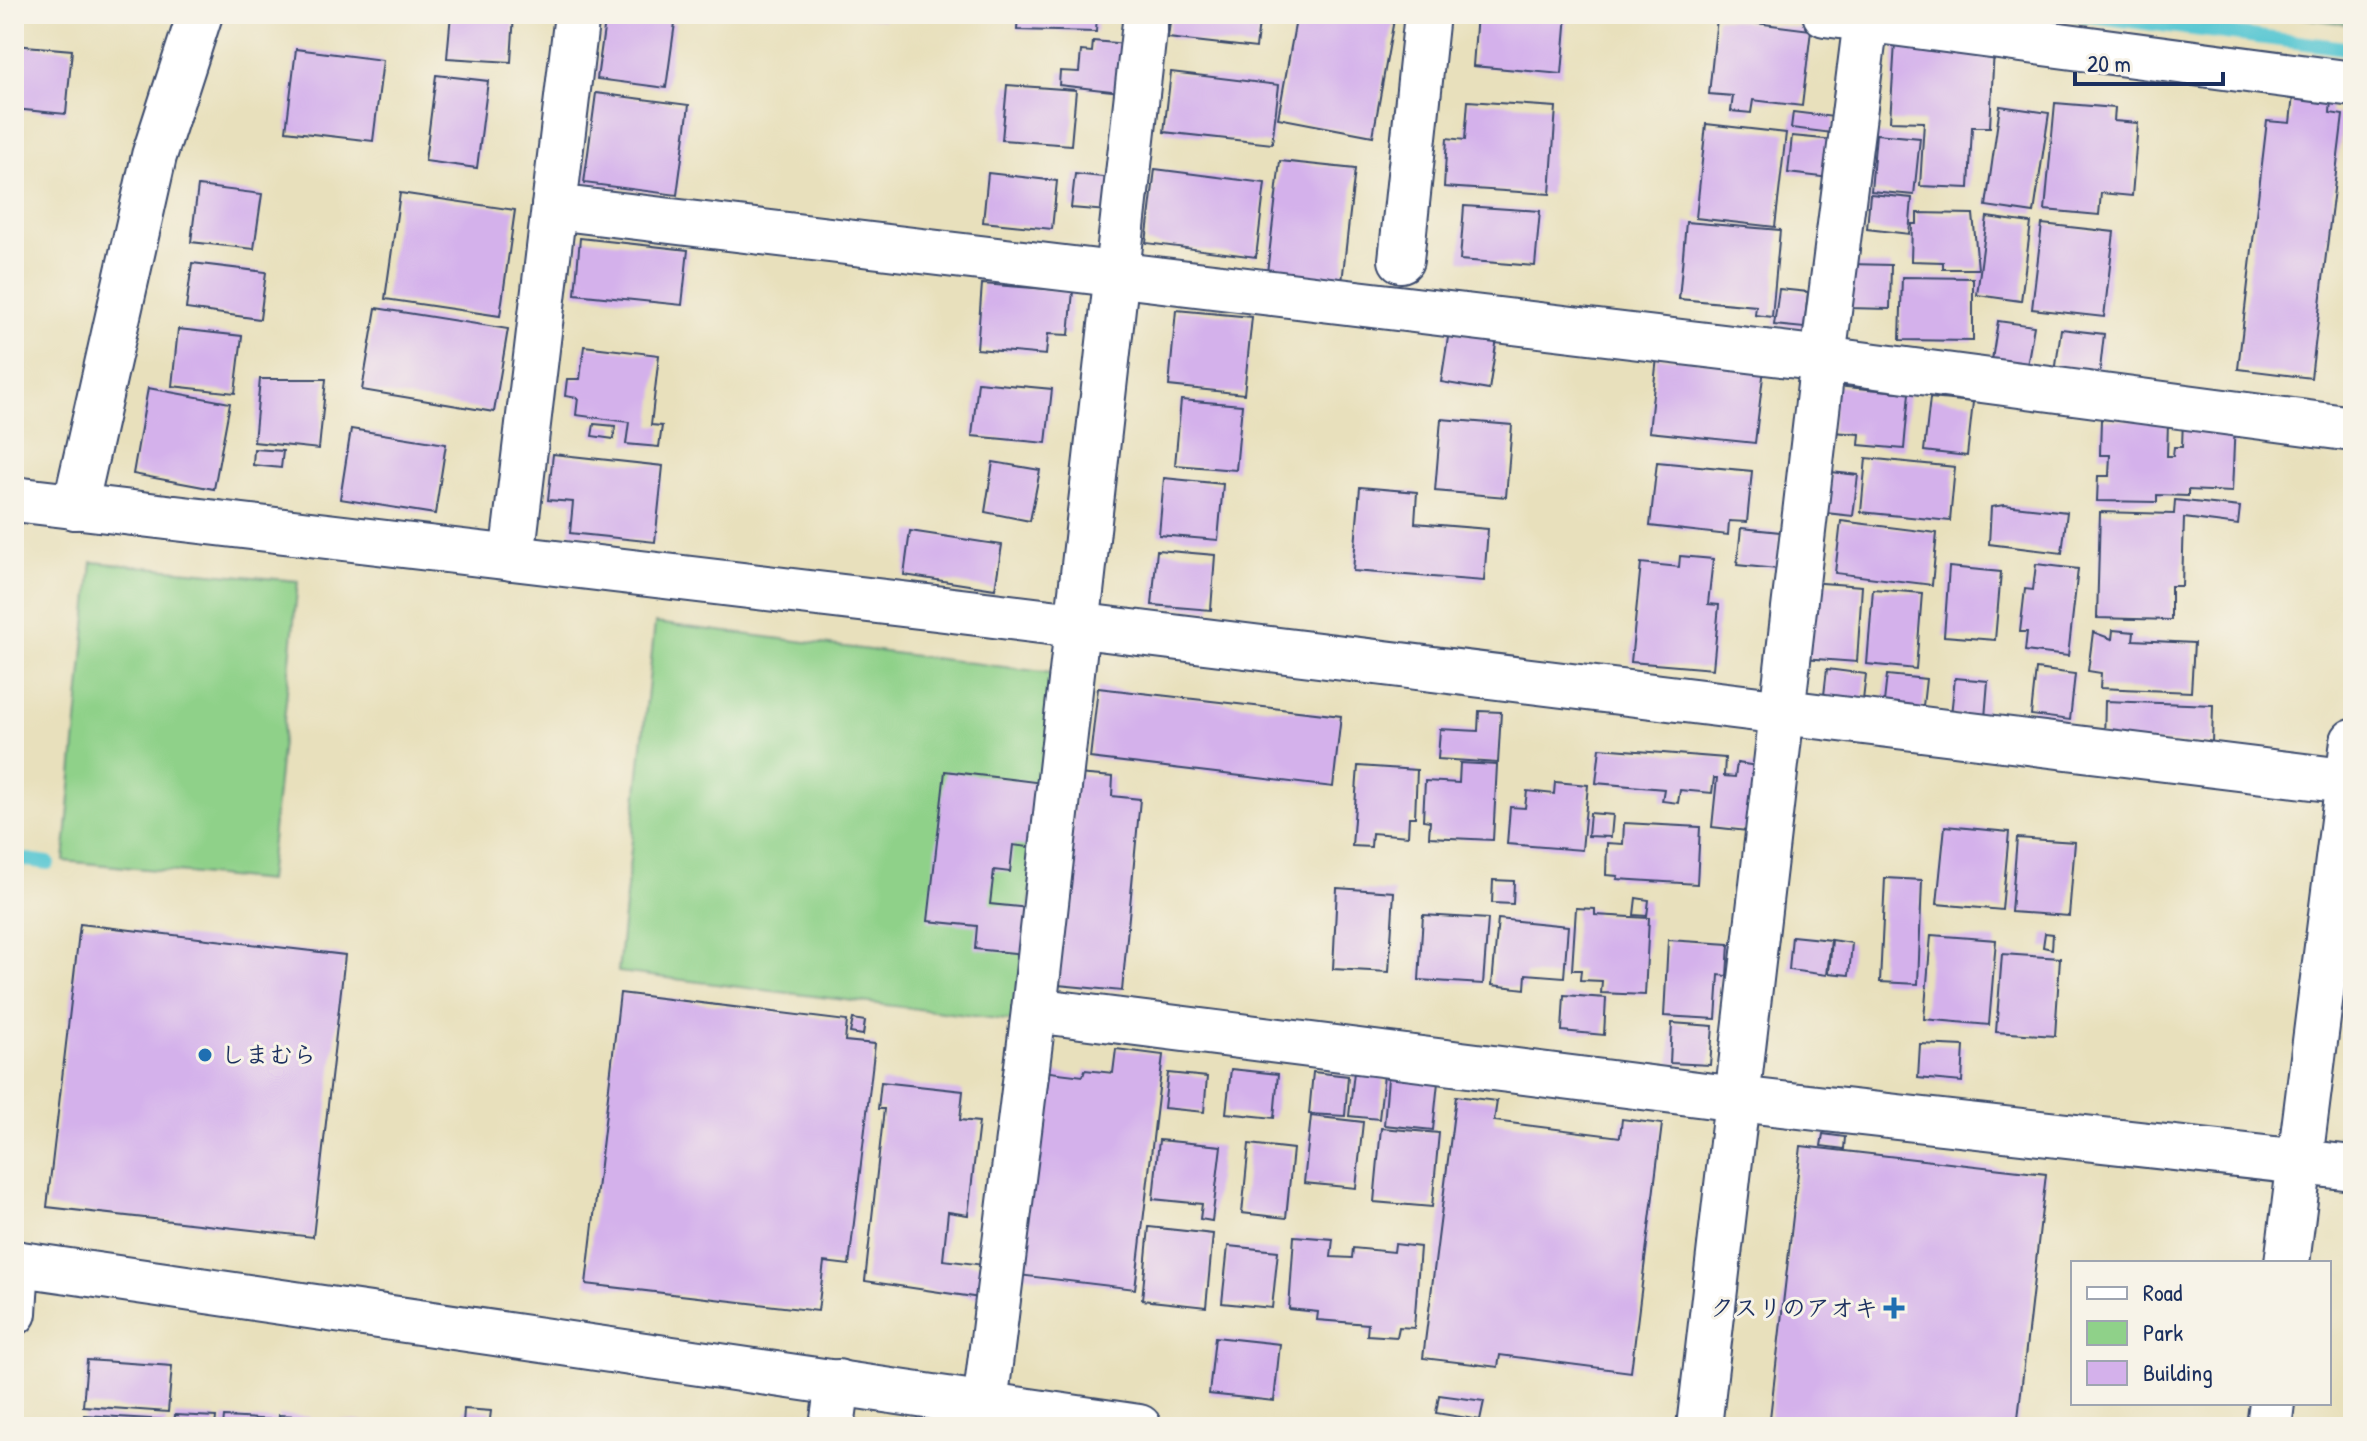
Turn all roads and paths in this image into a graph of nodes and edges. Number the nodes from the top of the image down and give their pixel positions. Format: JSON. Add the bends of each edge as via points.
{"nodes":[{"id":1,"x":200,"y":14,"type":"edge"},
{"id":2,"x":577,"y":14,"type":"edge"},
{"id":3,"x":1146,"y":14,"type":"edge"},
{"id":4,"x":1427,"y":14,"type":"edge"},
{"id":5,"x":1846,"y":17,"type":"edge"},
{"id":6,"x":2353,"y":84,"type":"edge"},
{"id":7,"x":554,"y":207,"type":"junction"},
{"id":8,"x":1401,"y":260,"type":"dead end"},
{"id":9,"x":1117,"y":274,"type":"junction"},
{"id":10,"x":1823,"y":359,"type":"junction"},
{"id":11,"x":2353,"y":429,"type":"edge"},
{"id":12,"x":14,"y":499,"type":"edge"},
{"id":13,"x":75,"y":507,"type":"junction"},
{"id":14,"x":512,"y":558,"type":"junction"},
{"id":15,"x":1075,"y":625,"type":"junction"},
{"id":16,"x":1782,"y":712,"type":"junction"},
{"id":17,"x":2351,"y":768,"type":"edge"},
{"id":18,"x":1034,"y":1010,"type":"junction"},
{"id":19,"x":1737,"y":1099,"type":"junction"},
{"id":20,"x":2297,"y":1161,"type":"junction"},
{"id":21,"x":2353,"y":1168,"type":"edge"},
{"id":22,"x":2287,"y":1261,"type":"edge"},
{"id":23,"x":15,"y":1263,"type":"edge"},
{"id":24,"x":14,"y":1313,"type":"edge"},
{"id":25,"x":838,"y":1382,"type":"junction"},
{"id":26,"x":985,"y":1404,"type":"junction"},
{"id":27,"x":2272,"y":1405,"type":"edge"},
{"id":28,"x":832,"y":1427,"type":"edge"},
{"id":29,"x":1139,"y":1427,"type":"edge"},
{"id":30,"x":1699,"y":1427,"type":"edge"},
{"id":31,"x":2269,"y":1427,"type":"edge"}],
"edges":[{"from":1,"to":13,"type":"street","via":[[154,156]]},
{"from":2,"to":7,"type":"street"},
{"from":3,"to":9,"type":"street"},
{"from":4,"to":8,"type":"street"},
{"from":5,"to":6,"type":"street"},
{"from":5,"to":10,"type":"street"},
{"from":7,"to":9,"type":"street"},
{"from":7,"to":14,"type":"street"},
{"from":9,"to":10,"type":"street"},
{"from":9,"to":15,"type":"street"},
{"from":10,"to":11,"type":"street"},
{"from":10,"to":16,"type":"street"},
{"from":12,"to":13,"type":"street"},
{"from":13,"to":14,"type":"street"},
{"from":14,"to":15,"type":"street"},
{"from":15,"to":16,"type":"street"},
{"from":15,"to":18,"type":"street"},
{"from":16,"to":17,"type":"street"},
{"from":16,"to":19,"type":"street"},
{"from":17,"to":20,"type":"street"},
{"from":18,"to":19,"type":"street"},
{"from":18,"to":26,"type":"street"},
{"from":19,"to":20,"type":"street"},
{"from":19,"to":30,"type":"street"},
{"from":20,"to":21,"type":"street"},
{"from":20,"to":22,"type":"street"},
{"from":23,"to":24,"type":"street"},
{"from":23,"to":25,"type":"street"},
{"from":25,"to":26,"type":"street"},
{"from":25,"to":28,"type":"street"},
{"from":26,"to":29,"type":"street"},
{"from":27,"to":31,"type":"street"}]}
